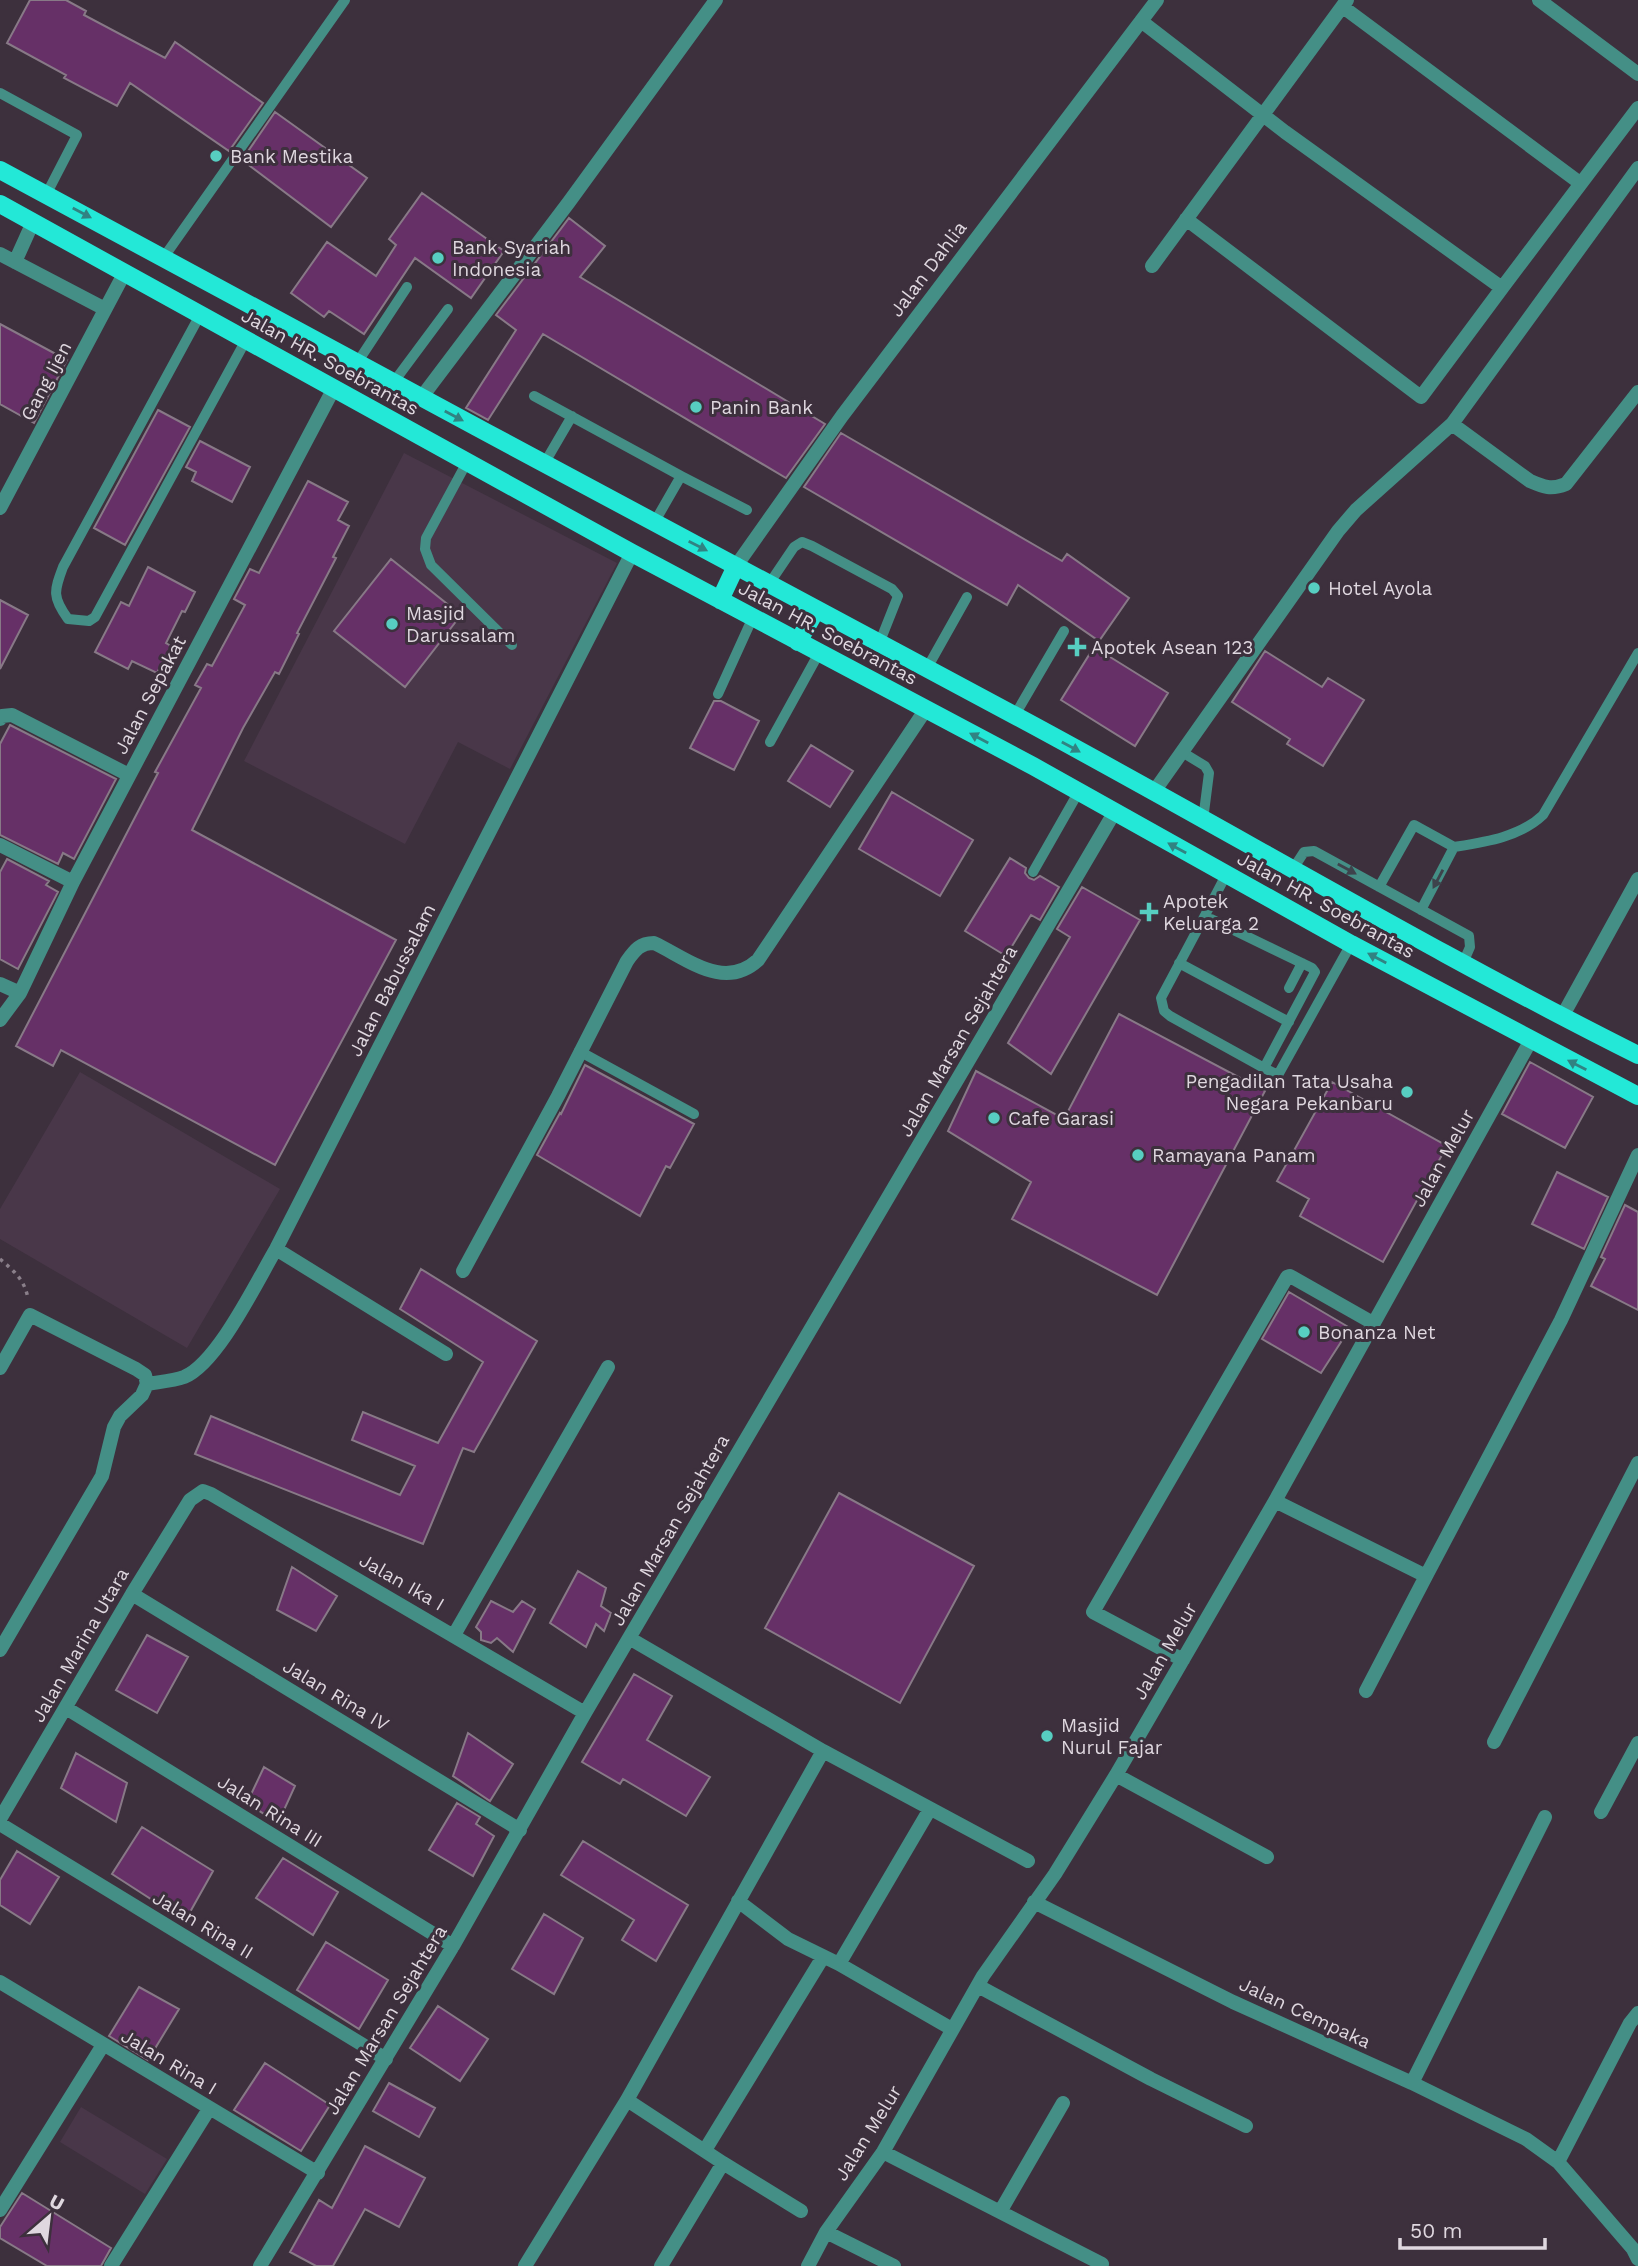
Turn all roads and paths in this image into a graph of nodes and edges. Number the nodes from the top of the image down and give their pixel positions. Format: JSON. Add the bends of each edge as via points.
{"nodes":[{"id":1,"x":345,"y":0,"type":"edge"},
{"id":2,"x":716,"y":0,"type":"edge"},
{"id":3,"x":1157,"y":0,"type":"edge"},
{"id":4,"x":1539,"y":0,"type":"edge"},
{"id":5,"x":1345,"y":4,"type":"edge"},
{"id":6,"x":1141,"y":21,"type":"junction"},
{"id":7,"x":1638,"y":74,"type":"edge"},
{"id":8,"x":0,"y":93,"type":"edge"},
{"id":9,"x":1638,"y":108,"type":"edge"},
{"id":10,"x":1262,"y":114,"type":"junction"},
{"id":11,"x":1638,"y":168,"type":"edge"},
{"id":12,"x":0,"y":170,"type":"edge"},
{"id":13,"x":1580,"y":183,"type":"junction"},
{"id":14,"x":46,"y":195,"type":"junction"},
{"id":15,"x":0,"y":204,"type":"edge"},
{"id":16,"x":1186,"y":219,"type":"junction"},
{"id":17,"x":33,"y":222,"type":"junction"},
{"id":18,"x":0,"y":254,"type":"edge"},
{"id":19,"x":164,"y":257,"type":"junction"},
{"id":20,"x":15,"y":262,"type":"junction"},
{"id":21,"x":1152,"y":266,"type":"dead end"},
{"id":22,"x":125,"y":272,"type":"junction"},
{"id":23,"x":407,"y":287,"type":"dead end"},
{"id":24,"x":1502,"y":288,"type":"junction"},
{"id":25,"x":106,"y":309,"type":"junction"},
{"id":26,"x":448,"y":309,"type":"dead end"},
{"id":27,"x":200,"y":315,"type":"junction"},
{"id":28,"x":246,"y":340,"type":"junction"},
{"id":29,"x":357,"y":363,"type":"junction"},
{"id":30,"x":393,"y":383,"type":"junction"},
{"id":31,"x":334,"y":387,"type":"junction"},
{"id":32,"x":1638,"y":392,"type":"edge"},
{"id":33,"x":534,"y":396,"type":"dead end"},
{"id":34,"x":421,"y":398,"type":"junction"},
{"id":35,"x":572,"y":416,"type":"junction"},
{"id":36,"x":1452,"y":424,"type":"junction"},
{"id":37,"x":467,"y":462,"type":"junction"},
{"id":38,"x":544,"y":464,"type":"junction"},
{"id":39,"x":681,"y":476,"type":"junction"},
{"id":40,"x":0,"y":508,"type":"edge"},
{"id":41,"x":747,"y":510,"type":"dead end"},
{"id":42,"x":653,"y":523,"type":"junction"},
{"id":43,"x":632,"y":553,"type":"junction"},
{"id":44,"x":736,"y":566,"type":"junction"},
{"id":45,"x":769,"y":584,"type":"junction"},
{"id":46,"x":967,"y":597,"type":"dead end"},
{"id":47,"x":720,"y":600,"type":"junction"},
{"id":48,"x":816,"y":610,"type":"junction"},
{"id":49,"x":753,"y":617,"type":"junction"},
{"id":50,"x":1064,"y":631,"type":"dead end"},
{"id":51,"x":798,"y":642,"type":"junction"},
{"id":52,"x":879,"y":644,"type":"junction"},
{"id":53,"x":512,"y":645,"type":"dead end"},
{"id":54,"x":819,"y":653,"type":"junction"},
{"id":55,"x":1638,"y":653,"type":"edge"},
{"id":56,"x":926,"y":670,"type":"junction"},
{"id":57,"x":718,"y":694,"type":"dead end"},
{"id":58,"x":926,"y":709,"type":"junction"},
{"id":59,"x":1015,"y":715,"type":"junction"},
{"id":60,"x":0,"y":719,"type":"edge"},
{"id":61,"x":770,"y":742,"type":"dead end"},
{"id":62,"x":1182,"y":752,"type":"junction"},
{"id":63,"x":129,"y":775,"type":"junction"},
{"id":64,"x":1078,"y":793,"type":"junction"},
{"id":65,"x":1153,"y":793,"type":"junction"},
{"id":66,"x":1114,"y":813,"type":"junction"},
{"id":67,"x":1203,"y":820,"type":"junction"},
{"id":68,"x":0,"y":845,"type":"edge"},
{"id":69,"x":1454,"y":847,"type":"junction"},
{"id":70,"x":1293,"y":869,"type":"junction"},
{"id":71,"x":1033,"y":872,"type":"dead end"},
{"id":72,"x":1226,"y":875,"type":"junction"},
{"id":73,"x":1638,"y":879,"type":"edge"},
{"id":74,"x":73,"y":882,"type":"junction"},
{"id":75,"x":1380,"y":887,"type":"junction"},
{"id":76,"x":1421,"y":910,"type":"junction"},
{"id":77,"x":1202,"y":921,"type":"junction"},
{"id":78,"x":1351,"y":944,"type":"junction"},
{"id":79,"x":1180,"y":963,"type":"junction"},
{"id":80,"x":1302,"y":963,"type":"junction"},
{"id":81,"x":1463,"y":963,"type":"junction"},
{"id":82,"x":0,"y":984,"type":"edge"},
{"id":83,"x":1289,"y":988,"type":"dead end"},
{"id":84,"x":20,"y":993,"type":"junction"},
{"id":85,"x":1562,"y":1017,"type":"junction"},
{"id":86,"x":0,"y":1020,"type":"edge"},
{"id":87,"x":1289,"y":1022,"type":"junction"},
{"id":88,"x":1531,"y":1040,"type":"junction"},
{"id":89,"x":579,"y":1051,"type":"junction"},
{"id":90,"x":1638,"y":1055,"type":"edge"},
{"id":91,"x":1264,"y":1068,"type":"junction"},
{"id":92,"x":1638,"y":1096,"type":"edge"},
{"id":93,"x":694,"y":1114,"type":"dead end"},
{"id":94,"x":1638,"y":1156,"type":"edge"},
{"id":95,"x":275,"y":1249,"type":"junction"},
{"id":96,"x":0,"y":1259,"type":"edge"},
{"id":97,"x":463,"y":1271,"type":"dead end"},
{"id":98,"x":30,"y":1315,"type":"junction"},
{"id":99,"x":1373,"y":1323,"type":"junction"},
{"id":100,"x":446,"y":1354,"type":"dead end"},
{"id":101,"x":608,"y":1367,"type":"dead end"},
{"id":102,"x":0,"y":1368,"type":"edge"},
{"id":103,"x":147,"y":1384,"type":"junction"},
{"id":104,"x":1638,"y":1463,"type":"edge"},
{"id":105,"x":197,"y":1493,"type":"joint"},
{"id":106,"x":1275,"y":1501,"type":"junction"},
{"id":107,"x":1426,"y":1576,"type":"junction"},
{"id":108,"x":132,"y":1594,"type":"junction"},
{"id":109,"x":454,"y":1635,"type":"junction"},
{"id":110,"x":629,"y":1638,"type":"junction"},
{"id":111,"x":0,"y":1650,"type":"edge"},
{"id":112,"x":1182,"y":1660,"type":"junction"},
{"id":113,"x":1366,"y":1690,"type":"dead end"},
{"id":114,"x":66,"y":1708,"type":"junction"},
{"id":115,"x":585,"y":1713,"type":"junction"},
{"id":116,"x":1494,"y":1742,"type":"dead end"},
{"id":117,"x":1638,"y":1743,"type":"edge"},
{"id":118,"x":823,"y":1752,"type":"junction"},
{"id":119,"x":1115,"y":1775,"type":"junction"},
{"id":120,"x":930,"y":1809,"type":"junction"},
{"id":121,"x":1601,"y":1812,"type":"dead end"},
{"id":122,"x":1545,"y":1817,"type":"dead end"},
{"id":123,"x":0,"y":1822,"type":"edge"},
{"id":124,"x":520,"y":1830,"type":"junction"},
{"id":125,"x":1267,"y":1857,"type":"dead end"},
{"id":126,"x":1028,"y":1861,"type":"dead end"},
{"id":127,"x":737,"y":1901,"type":"junction"},
{"id":128,"x":1034,"y":1902,"type":"junction"},
{"id":129,"x":453,"y":1946,"type":"junction"},
{"id":130,"x":823,"y":1957,"type":"junction"},
{"id":131,"x":839,"y":1964,"type":"junction"},
{"id":132,"x":0,"y":1982,"type":"edge"},
{"id":133,"x":978,"y":1986,"type":"junction"},
{"id":134,"x":1638,"y":2013,"type":"edge"},
{"id":135,"x":953,"y":2029,"type":"junction"},
{"id":136,"x":103,"y":2045,"type":"junction"},
{"id":137,"x":386,"y":2059,"type":"junction"},
{"id":138,"x":1412,"y":2083,"type":"junction"},
{"id":139,"x":626,"y":2099,"type":"junction"},
{"id":140,"x":1063,"y":2103,"type":"dead end"},
{"id":141,"x":209,"y":2109,"type":"junction"},
{"id":142,"x":1246,"y":2126,"type":"dead end"},
{"id":143,"x":705,"y":2150,"type":"junction"},
{"id":144,"x":883,"y":2151,"type":"junction"},
{"id":145,"x":1558,"y":2162,"type":"junction"},
{"id":146,"x":723,"y":2163,"type":"junction"},
{"id":147,"x":318,"y":2173,"type":"junction"},
{"id":148,"x":0,"y":2210,"type":"edge"},
{"id":149,"x":801,"y":2211,"type":"dead end"},
{"id":150,"x":1000,"y":2212,"type":"junction"},
{"id":151,"x":826,"y":2232,"type":"junction"},
{"id":152,"x":1638,"y":2259,"type":"edge"},
{"id":153,"x":1102,"y":2264,"type":"dead end"},
{"id":154,"x":111,"y":2266,"type":"edge"},
{"id":155,"x":261,"y":2266,"type":"edge"},
{"id":156,"x":525,"y":2266,"type":"edge"},
{"id":157,"x":661,"y":2266,"type":"edge"},
{"id":158,"x":808,"y":2266,"type":"edge"},
{"id":159,"x":894,"y":2266,"type":"edge"}],
"edges":[{"from":1,"to":19,"type":"lane"},
{"from":2,"to":34,"type":"street"},
{"from":3,"to":6,"type":"street","name":"Jalan Dahlia"},
{"from":4,"to":7,"type":"street"},
{"from":5,"to":10,"type":"street"},
{"from":5,"to":13,"type":"street"},
{"from":6,"to":10,"type":"street"},
{"from":6,"to":44,"type":"street","name":"Jalan Dahlia","via":[[842,416]]},
{"from":8,"to":14,"type":"lane","via":[[77,135]]},
{"from":9,"to":13,"type":"street"},
{"from":10,"to":16,"type":"street"},
{"from":10,"to":24,"type":"street"},
{"from":11,"to":36,"type":"street"},
{"from":12,"to":14,"type":"main road","name":"Jalan HR. Soebrantas"},
{"from":13,"to":24,"type":"street"},
{"from":14,"to":17,"type":"main road"},
{"from":14,"to":19,"type":"main road","name":"Jalan HR. Soebrantas","one_way":true},
{"from":15,"to":17,"type":"main road","name":"Jalan HR. Soebrantas"},
{"from":16,"to":21,"type":"street"},
{"from":16,"to":24,"type":"street","via":[[1421,397]]},
{"from":17,"to":20,"type":"street"},
{"from":17,"to":22,"type":"main road","name":"Jalan HR. Soebrantas"},
{"from":18,"to":20,"type":"street"},
{"from":19,"to":29,"type":"main road","name":"Jalan HR. Soebrantas"},
{"from":20,"to":25,"type":"street"},
{"from":22,"to":25,"type":"street","name":"Gang Ijen"},
{"from":22,"to":27,"type":"main road","name":"Jalan HR. Soebrantas"},
{"from":23,"to":29,"type":"lane"},
{"from":25,"to":40,"type":"street","name":"Gang Ijen"},
{"from":26,"to":30,"type":"lane"},
{"from":27,"to":28,"type":"main road","name":"Jalan HR. Soebrantas"},
{"from":27,"to":28,"type":"lane","via":[[63,567],[54,595],[68,618],[80,622],[94,617]]},
{"from":28,"to":31,"type":"main road","name":"Jalan HR. Soebrantas"},
{"from":29,"to":30,"type":"main road","name":"Jalan HR. Soebrantas"},
{"from":30,"to":34,"type":"main road","name":"Jalan HR. Soebrantas"},
{"from":31,"to":37,"type":"main road","name":"Jalan HR. Soebrantas"},
{"from":31,"to":63,"type":"street","name":"Jalan Sepakat"},
{"from":32,"to":36,"type":"street","via":[[1566,484],[1555,489],[1530,481]]},
{"from":33,"to":35,"type":"lane"},
{"from":34,"to":38,"type":"main road","name":"Jalan HR. Soebrantas","one_way":true},
{"from":35,"to":38,"type":"lane"},
{"from":35,"to":39,"type":"lane"},
{"from":36,"to":62,"type":"street","via":[[1338,531]]},
{"from":37,"to":43,"type":"main road","name":"Jalan HR. Soebrantas"},
{"from":37,"to":53,"type":"lane","via":[[426,538],[425,549],[431,565]]},
{"from":38,"to":42,"type":"main road","name":"Jalan HR. Soebrantas"},
{"from":39,"to":41,"type":"lane"},
{"from":39,"to":42,"type":"lane"},
{"from":42,"to":44,"type":"main road","name":"Jalan HR. Soebrantas","one_way":true},
{"from":43,"to":47,"type":"main road","name":"Jalan HR. Soebrantas"},
{"from":43,"to":95,"type":"street","name":"Jalan Babussalam"},
{"from":44,"to":45,"type":"main road","name":"Jalan HR. Soebrantas"},
{"from":44,"to":47,"type":"main road"},
{"from":45,"to":48,"type":"main road","name":"Jalan HR. Soebrantas"},
{"from":45,"to":52,"type":"lane","via":[[802,542],[892,589],[898,596]]},
{"from":46,"to":56,"type":"lane"},
{"from":47,"to":49,"type":"main road","name":"Jalan HR. Soebrantas"},
{"from":48,"to":51,"type":"main road"},
{"from":48,"to":52,"type":"main road","name":"Jalan HR. Soebrantas"},
{"from":49,"to":51,"type":"main road","name":"Jalan HR. Soebrantas"},
{"from":49,"to":57,"type":"lane"},
{"from":50,"to":59,"type":"lane"},
{"from":51,"to":54,"type":"main road","name":"Jalan HR. Soebrantas"},
{"from":52,"to":56,"type":"main road","name":"Jalan HR. Soebrantas"},
{"from":54,"to":58,"type":"main road","name":"Jalan HR. Soebrantas"},
{"from":54,"to":61,"type":"lane"},
{"from":55,"to":69,"type":"lane","via":[[1543,815],[1510,834]]},
{"from":56,"to":59,"type":"main road","name":"Jalan HR. Soebrantas"},
{"from":64,"to":58,"type":"main road","name":"Jalan HR. Soebrantas","one_way":true},
{"from":58,"to":89,"type":"street","via":[[758,960],[730,975],[716,973],[654,943],[643,943],[627,961]]},
{"from":59,"to":65,"type":"main road","name":"Jalan HR. Soebrantas","one_way":true},
{"from":60,"to":63,"type":"street","via":[[12,715]]},
{"from":62,"to":65,"type":"street"},
{"from":62,"to":67,"type":"lane","via":[[1209,773]]},
{"from":63,"to":74,"type":"street","name":"Jalan Sepakat"},
{"from":64,"to":66,"type":"main road","name":"Jalan HR. Soebrantas"},
{"from":64,"to":71,"type":"lane"},
{"from":65,"to":67,"type":"main road","name":"Jalan HR. Soebrantas"},
{"from":72,"to":66,"type":"main road","name":"Jalan HR. Soebrantas","one_way":true},
{"from":66,"to":110,"type":"street","name":"Jalan Marsan Sejahtera"},
{"from":67,"to":70,"type":"main road","name":"Jalan HR. Soebrantas"},
{"from":68,"to":74,"type":"street"},
{"from":69,"to":75,"type":"lane","via":[[1414,825]]},
{"from":69,"to":76,"type":"lane","one_way":true},
{"from":70,"to":75,"type":"lane","one_way":true,"via":[[1304,852],[1314,851]]},
{"from":70,"to":81,"type":"main road","name":"Jalan HR. Soebrantas"},
{"from":72,"to":77,"type":"lane"},
{"from":72,"to":78,"type":"main road","name":"Jalan HR. Soebrantas"},
{"from":73,"to":85,"type":"street"},
{"from":74,"to":84,"type":"street","name":"Jalan Sepakat"},
{"from":75,"to":76,"type":"lane"},
{"from":76,"to":81,"type":"lane","via":[[1469,936]]},
{"from":77,"to":79,"type":"lane"},
{"from":77,"to":80,"type":"lane","via":[[1211,919]]},
{"from":88,"to":78,"type":"main road","name":"Jalan HR. Soebrantas","one_way":true},
{"from":78,"to":91,"type":"lane","via":[[1280,1073]]},
{"from":79,"to":87,"type":"lane"},
{"from":79,"to":91,"type":"lane","via":[[1161,998],[1164,1012]]},
{"from":80,"to":83,"type":"lane"},
{"from":80,"to":87,"type":"lane","via":[[1315,972]]},
{"from":81,"to":85,"type":"main road","name":"Jalan HR. Soebrantas"},
{"from":82,"to":84,"type":"street"},
{"from":84,"to":86,"type":"street","name":"Jalan Sepakat"},
{"from":85,"to":90,"type":"main road","name":"Jalan HR. Soebrantas"},
{"from":87,"to":91,"type":"lane"},
{"from":92,"to":88,"type":"main road","name":"Jalan HR. Soebrantas","one_way":true},
{"from":88,"to":99,"type":"street","name":"Jalan Melur"},
{"from":89,"to":93,"type":"lane"},
{"from":89,"to":97,"type":"street"},
{"from":94,"to":107,"type":"street","via":[[1561,1320]]},
{"from":95,"to":100,"type":"street"},
{"from":95,"to":103,"type":"street","name":"Jalan Babussalam","via":[[224,1340],[208,1357],[186,1377]]},
{"from":96,"to":98,"type":"path","via":[[26,1287]]},
{"from":98,"to":102,"type":"street"},
{"from":98,"to":103,"type":"street","via":[[136,1369],[145,1375]]},
{"from":99,"to":106,"type":"street","name":"Jalan Melur"},
{"from":99,"to":112,"type":"street","via":[[1287,1277],[1130,1545],[1093,1612]]},
{"from":101,"to":109,"type":"street"},
{"from":103,"to":111,"type":"street","via":[[120,1416],[102,1476]]},
{"from":104,"to":116,"type":"street"},
{"from":105,"to":108,"type":"street","name":"Jalan Marina Utara"},
{"from":105,"to":109,"type":"street","name":"Jalan Ika I","via":[[211,1494]]},
{"from":106,"to":107,"type":"street"},
{"from":106,"to":112,"type":"street","name":"Jalan Melur"},
{"from":107,"to":113,"type":"street"},
{"from":108,"to":114,"type":"street","name":"Jalan Marina Utara"},
{"from":108,"to":124,"type":"street","name":"Jalan Rina IV"},
{"from":109,"to":115,"type":"street","name":"Jalan Ika I"},
{"from":110,"to":115,"type":"street","name":"Jalan Marsan Sejahtera"},
{"from":110,"to":118,"type":"street"},
{"from":112,"to":119,"type":"street","name":"Jalan Melur"},
{"from":114,"to":123,"type":"street","name":"Jalan Marina Utara"},
{"from":114,"to":129,"type":"street","name":"Jalan Rina III"},
{"from":115,"to":124,"type":"street","name":"Jalan Marsan Sejahtera"},
{"from":117,"to":121,"type":"street"},
{"from":118,"to":120,"type":"street"},
{"from":118,"to":127,"type":"street"},
{"from":119,"to":125,"type":"street"},
{"from":119,"to":128,"type":"street","name":"Jalan Melur"},
{"from":120,"to":126,"type":"street"},
{"from":120,"to":131,"type":"street"},
{"from":122,"to":138,"type":"street"},
{"from":123,"to":137,"type":"street","name":"Jalan Rina II"},
{"from":124,"to":129,"type":"street","name":"Jalan Marsan Sejahtera"},
{"from":127,"to":130,"type":"street","via":[[788,1939]]},
{"from":127,"to":139,"type":"street"},
{"from":128,"to":133,"type":"street","name":"Jalan Melur"},
{"from":128,"to":138,"type":"street","name":"Jalan Cempaka","via":[[1233,2002]]},
{"from":129,"to":137,"type":"street","name":"Jalan Marsan Sejahtera"},
{"from":130,"to":131,"type":"street"},
{"from":130,"to":143,"type":"street"},
{"from":131,"to":135,"type":"street"},
{"from":132,"to":136,"type":"street","name":"Jalan Rina I"},
{"from":133,"to":135,"type":"street","name":"Jalan Melur"},
{"from":133,"to":142,"type":"street"},
{"from":134,"to":145,"type":"street"},
{"from":135,"to":144,"type":"street","name":"Jalan Melur"},
{"from":136,"to":141,"type":"street","name":"Jalan Rina I"},
{"from":136,"to":148,"type":"street"},
{"from":137,"to":147,"type":"street","name":"Jalan Marsan Sejahtera"},
{"from":138,"to":145,"type":"street","name":"Jalan Cempaka","via":[[1526,2139]]},
{"from":139,"to":143,"type":"street"},
{"from":139,"to":156,"type":"street"},
{"from":140,"to":150,"type":"street"},
{"from":141,"to":147,"type":"street","name":"Jalan Rina I"},
{"from":141,"to":154,"type":"street"},
{"from":143,"to":146,"type":"street"},
{"from":144,"to":150,"type":"street"},
{"from":144,"to":151,"type":"street","name":"Jalan Melur"},
{"from":145,"to":152,"type":"street","name":"Jalan Cempaka"},
{"from":146,"to":149,"type":"street"},
{"from":146,"to":157,"type":"street"},
{"from":147,"to":155,"type":"street","name":"Jalan Marsan Sejahtera"},
{"from":150,"to":153,"type":"street"},
{"from":151,"to":158,"type":"street","name":"Jalan Melur"},
{"from":151,"to":159,"type":"street"}]}
